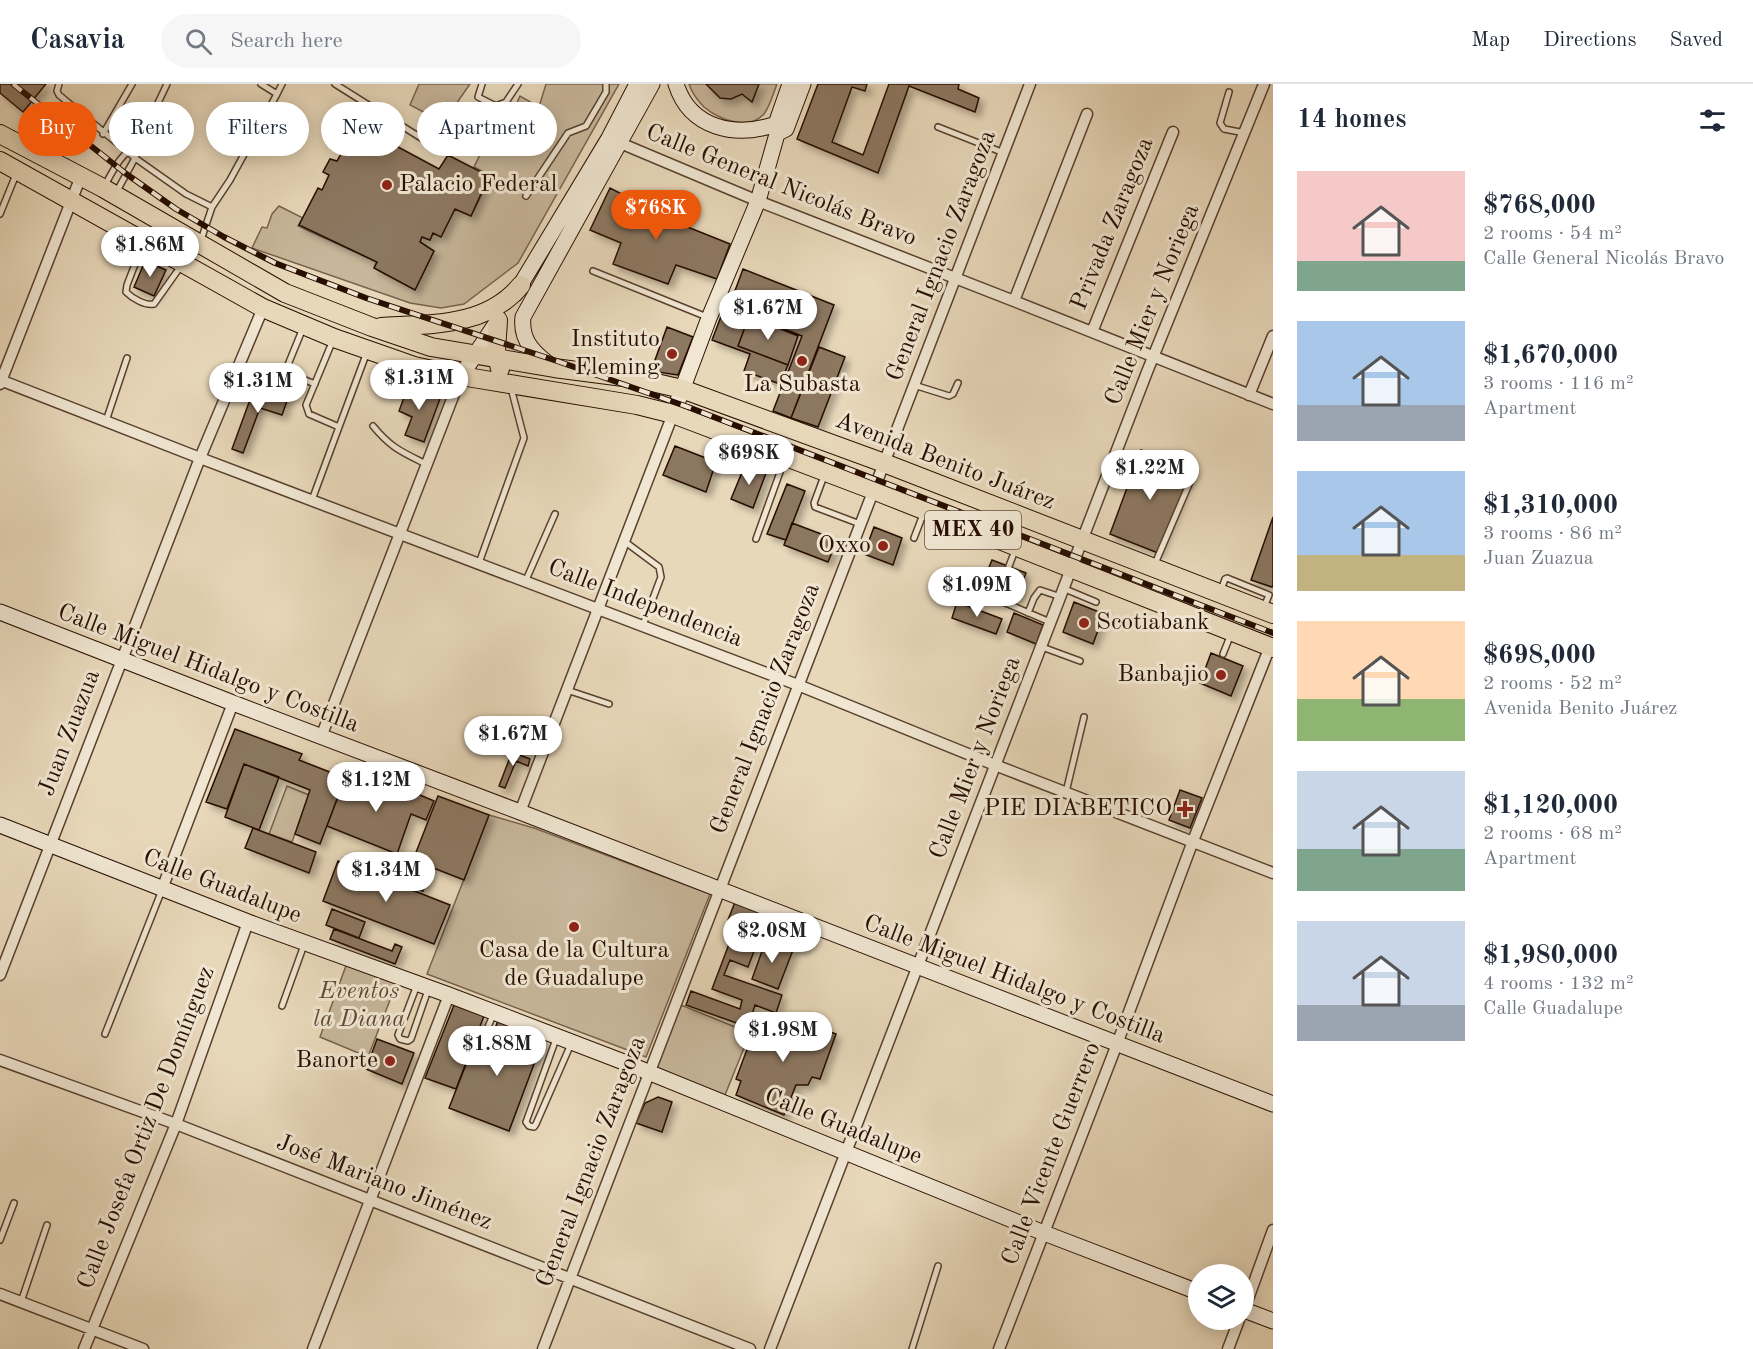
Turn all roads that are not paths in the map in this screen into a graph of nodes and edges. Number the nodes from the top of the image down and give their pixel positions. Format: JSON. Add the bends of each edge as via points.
{"nodes":[{"id":1,"x":59,"y":84,"type":"edge"},
{"id":2,"x":131,"y":84,"type":"edge"},
{"id":3,"x":167,"y":84,"type":"edge"},
{"id":4,"x":261,"y":84,"type":"edge"},
{"id":5,"x":282,"y":84,"type":"edge"},
{"id":6,"x":335,"y":84,"type":"edge"},
{"id":7,"x":483,"y":84,"type":"edge"},
{"id":8,"x":518,"y":84,"type":"edge"},
{"id":9,"x":606,"y":84,"type":"edge"},
{"id":10,"x":637,"y":84,"type":"edge"},
{"id":11,"x":652,"y":84,"type":"edge"},
{"id":12,"x":676,"y":84,"type":"edge"},
{"id":13,"x":790,"y":84,"type":"edge"},
{"id":14,"x":803,"y":84,"type":"edge"},
{"id":15,"x":1030,"y":84,"type":"edge"},
{"id":16,"x":1264,"y":84,"type":"edge"},
{"id":17,"x":1229,"y":92,"type":"dead end"},
{"id":18,"x":277,"y":94,"type":"junction"},
{"id":19,"x":158,"y":102,"type":"edge"},
{"id":20,"x":1087,"y":114,"type":"dead end"},
{"id":21,"x":938,"y":127,"type":"dead end"},
{"id":22,"x":780,"y":129,"type":"junction"},
{"id":23,"x":1173,"y":132,"type":"dead end"},
{"id":24,"x":1245,"y":133,"type":"junction"},
{"id":25,"x":0,"y":134,"type":"edge"},
{"id":26,"x":103,"y":134,"type":"junction"},
{"id":27,"x":417,"y":135,"type":"edge"},
{"id":28,"x":109,"y":138,"type":"edge"},
{"id":29,"x":615,"y":141,"type":"junction"},
{"id":30,"x":1004,"y":153,"type":"junction"},
{"id":31,"x":122,"y":156,"type":"edge"},
{"id":32,"x":132,"y":156,"type":"edge"},
{"id":33,"x":135,"y":158,"type":"junction"},
{"id":34,"x":0,"y":161,"type":"edge"},
{"id":35,"x":18,"y":171,"type":"junction"},
{"id":36,"x":81,"y":176,"type":"junction"},
{"id":37,"x":109,"y":192,"type":"junction"},
{"id":38,"x":526,"y":196,"type":"dead end"},
{"id":39,"x":71,"y":201,"type":"junction"},
{"id":40,"x":758,"y":201,"type":"junction"},
{"id":41,"x":212,"y":207,"type":"junction"},
{"id":42,"x":0,"y":214,"type":"edge"},
{"id":43,"x":144,"y":241,"type":"junction"},
{"id":44,"x":200,"y":244,"type":"junction"},
{"id":45,"x":183,"y":263,"type":"junction"},
{"id":46,"x":593,"y":271,"type":"dead end"},
{"id":47,"x":955,"y":278,"type":"junction"},
{"id":48,"x":521,"y":285,"type":"junction"},
{"id":49,"x":276,"y":288,"type":"junction"},
{"id":50,"x":1014,"y":301,"type":"junction"},
{"id":51,"x":263,"y":308,"type":"junction"},
{"id":52,"x":709,"y":318,"type":"junction"},
{"id":53,"x":498,"y":321,"type":"junction"},
{"id":54,"x":303,"y":326,"type":"junction"},
{"id":55,"x":372,"y":327,"type":"junction"},
{"id":56,"x":1092,"y":332,"type":"junction"},
{"id":57,"x":1273,"y":336,"type":"edge"},
{"id":58,"x":333,"y":338,"type":"junction"},
{"id":59,"x":367,"y":351,"type":"junction"},
{"id":60,"x":474,"y":355,"type":"junction"},
{"id":61,"x":1154,"y":357,"type":"junction"},
{"id":62,"x":127,"y":358,"type":"dead end"},
{"id":63,"x":497,"y":358,"type":"junction"},
{"id":64,"x":554,"y":368,"type":"junction"},
{"id":65,"x":461,"y":376,"type":"junction"},
{"id":66,"x":0,"y":381,"type":"edge"},
{"id":67,"x":958,"y":383,"type":"dead end"},
{"id":68,"x":315,"y":384,"type":"junction"},
{"id":69,"x":510,"y":384,"type":"junction"},
{"id":70,"x":914,"y":385,"type":"junction"},
{"id":71,"x":682,"y":388,"type":"junction"},
{"id":72,"x":1249,"y":395,"type":"junction"},
{"id":73,"x":1273,"y":405,"type":"edge"},
{"id":74,"x":673,"y":414,"type":"junction"},
{"id":75,"x":106,"y":421,"type":"junction"},
{"id":76,"x":374,"y":426,"type":"dead end"},
{"id":77,"x":339,"y":427,"type":"junction"},
{"id":78,"x":786,"y":456,"type":"junction"},
{"id":79,"x":200,"y":458,"type":"junction"},
{"id":80,"x":884,"y":463,"type":"junction"},
{"id":81,"x":426,"y":464,"type":"junction"},
{"id":82,"x":825,"y":472,"type":"junction"},
{"id":83,"x":1190,"y":482,"type":"dead end"},
{"id":84,"x":873,"y":490,"type":"junction"},
{"id":85,"x":312,"y":500,"type":"junction"},
{"id":86,"x":925,"y":511,"type":"junction"},
{"id":87,"x":555,"y":514,"type":"dead end"},
{"id":88,"x":860,"y":524,"type":"junction"},
{"id":89,"x":400,"y":533,"type":"junction"},
{"id":90,"x":914,"y":538,"type":"dead end"},
{"id":91,"x":756,"y":539,"type":"dead end"},
{"id":92,"x":624,"y":541,"type":"junction"},
{"id":93,"x":1082,"y":541,"type":"junction"},
{"id":94,"x":1017,"y":547,"type":"junction"},
{"id":95,"x":479,"y":563,"type":"junction"},
{"id":96,"x":1009,"y":566,"type":"dead end"},
{"id":97,"x":1153,"y":568,"type":"junction"},
{"id":98,"x":1072,"y":569,"type":"junction"},
{"id":99,"x":526,"y":580,"type":"junction"},
{"id":100,"x":1000,"y":591,"type":"dead end"},
{"id":101,"x":1063,"y":593,"type":"junction"},
{"id":102,"x":1096,"y":602,"type":"dead end"},
{"id":103,"x":599,"y":608,"type":"junction"},
{"id":104,"x":0,"y":612,"type":"edge"},
{"id":105,"x":1268,"y":612,"type":"edge"},
{"id":106,"x":1028,"y":613,"type":"junction"},
{"id":107,"x":1051,"y":622,"type":"junction"},
{"id":108,"x":643,"y":625,"type":"junction"},
{"id":109,"x":1232,"y":632,"type":"junction"},
{"id":110,"x":1272,"y":644,"type":"edge"},
{"id":111,"x":1042,"y":647,"type":"junction"},
{"id":112,"x":1223,"y":654,"type":"dead end"},
{"id":113,"x":122,"y":660,"type":"junction"},
{"id":114,"x":1080,"y":661,"type":"dead end"},
{"id":115,"x":798,"y":684,"type":"junction"},
{"id":116,"x":567,"y":690,"type":"junction"},
{"id":117,"x":233,"y":703,"type":"junction"},
{"id":118,"x":609,"y":704,"type":"dead end"},
{"id":119,"x":1084,"y":717,"type":"dead end"},
{"id":120,"x":321,"y":737,"type":"junction"},
{"id":121,"x":996,"y":765,"type":"junction"},
{"id":122,"x":1066,"y":792,"type":"junction"},
{"id":123,"x":520,"y":812,"type":"junction"},
{"id":124,"x":0,"y":825,"type":"edge"},
{"id":125,"x":1193,"y":841,"type":"junction"},
{"id":126,"x":50,"y":844,"type":"junction"},
{"id":127,"x":1273,"y":873,"type":"edge"},
{"id":128,"x":162,"y":889,"type":"junction"},
{"id":129,"x":719,"y":889,"type":"junction"},
{"id":130,"x":248,"y":922,"type":"junction"},
{"id":131,"x":305,"y":943,"type":"junction"},
{"id":132,"x":916,"y":967,"type":"junction"},
{"id":133,"x":0,"y":975,"type":"edge"},
{"id":134,"x":423,"y":986,"type":"junction"},
{"id":135,"x":449,"y":995,"type":"junction"},
{"id":136,"x":282,"y":1005,"type":"dead end"},
{"id":137,"x":493,"y":1013,"type":"junction"},
{"id":138,"x":105,"y":1034,"type":"dead end"},
{"id":139,"x":556,"y":1037,"type":"junction"},
{"id":140,"x":572,"y":1042,"type":"junction"},
{"id":141,"x":481,"y":1044,"type":"dead end"},
{"id":142,"x":1117,"y":1044,"type":"junction"},
{"id":143,"x":0,"y":1060,"type":"edge"},
{"id":144,"x":648,"y":1073,"type":"junction"},
{"id":145,"x":1273,"y":1104,"type":"edge"},
{"id":146,"x":176,"y":1124,"type":"junction"},
{"id":147,"x":845,"y":1152,"type":"junction"},
{"id":148,"x":370,"y":1200,"type":"junction"},
{"id":149,"x":14,"y":1203,"type":"dead end"},
{"id":150,"x":47,"y":1225,"type":"dead end"},
{"id":151,"x":1273,"y":1230,"type":"edge"},
{"id":152,"x":1044,"y":1233,"type":"junction"},
{"id":153,"x":0,"y":1240,"type":"edge"},
{"id":154,"x":938,"y":1266,"type":"dead end"},
{"id":155,"x":571,"y":1277,"type":"junction"},
{"id":156,"x":1254,"y":1282,"type":"edge"},
{"id":157,"x":1188,"y":1288,"type":"edge"},
{"id":158,"x":0,"y":1294,"type":"edge"},
{"id":159,"x":21,"y":1302,"type":"junction"},
{"id":160,"x":1254,"y":1314,"type":"edge"},
{"id":161,"x":1273,"y":1321,"type":"edge"},
{"id":162,"x":92,"y":1329,"type":"junction"},
{"id":163,"x":1235,"y":1330,"type":"edge"},
{"id":164,"x":84,"y":1349,"type":"edge"},
{"id":165,"x":143,"y":1349,"type":"edge"},
{"id":166,"x":313,"y":1349,"type":"edge"},
{"id":167,"x":543,"y":1349,"type":"edge"},
{"id":168,"x":750,"y":1349,"type":"edge"},
{"id":169,"x":770,"y":1349,"type":"edge"},
{"id":170,"x":912,"y":1349,"type":"edge"},
{"id":171,"x":999,"y":1349,"type":"edge"},
{"id":172,"x":1228,"y":1349,"type":"edge"}],
"edges":[{"from":1,"to":26,"type":"lane","via":[[59,95]]},
{"from":2,"to":26,"type":"lane"},
{"from":3,"to":19,"type":"lane"},
{"from":4,"to":18,"type":"lane"},
{"from":5,"to":18,"type":"lane"},
{"from":6,"to":27,"type":"lane"},
{"from":7,"to":8,"type":"lane","via":[[478,97],[496,106],[506,102]]},
{"from":9,"to":38,"type":"lane","via":[[606,92],[586,126],[568,133]]},
{"from":10,"to":29,"type":"street"},
{"from":11,"to":29,"type":"street"},
{"from":12,"to":22,"type":"street","via":[[689,108],[711,124],[741,131]]},
{"from":13,"to":22,"type":"street"},
{"from":14,"to":22,"type":"street"},
{"from":15,"to":30,"type":"street","name":"General Ignacio Zaragoza"},
{"from":16,"to":24,"type":"street","name":"Calle Mier y Noriega"},
{"from":17,"to":24,"type":"lane","via":[[1220,123],[1224,129]]},
{"from":18,"to":41,"type":"lane"},
{"from":20,"to":50,"type":"street"},
{"from":21,"to":30,"type":"lane"},
{"from":22,"to":40,"type":"street"},
{"from":23,"to":56,"type":"street","name":"Privada Zaragoza"},
{"from":24,"to":61,"type":"street","name":"Calle Mier y Noriega"},
{"from":25,"to":36,"type":"main road","name":"Avenida Benito Juárez","number":"MEX 40"},
{"from":26,"to":28,"type":"lane"},
{"from":29,"to":40,"type":"street","name":"Calle General Nicolás Bravo"},
{"from":29,"to":48,"type":"street"},
{"from":29,"to":64,"type":"street","via":[[523,317],[522,334],[531,348]]},
{"from":30,"to":47,"type":"street","name":"General Ignacio Zaragoza"},
{"from":31,"to":37,"type":"lane"},
{"from":32,"to":33,"type":"lane"},
{"from":33,"to":37,"type":"lane"},
{"from":33,"to":41,"type":"lane"},
{"from":34,"to":35,"type":"main road","number":"MEX 40"},
{"from":35,"to":39,"type":"main road","number":"MEX 40"},
{"from":35,"to":42,"type":"lane"},
{"from":36,"to":37,"type":"main road","name":"Avenida Benito Juárez","number":"MEX 40"},
{"from":36,"to":39,"type":"street"},
{"from":37,"to":44,"type":"main road","name":"Avenida Benito Juárez","number":"MEX 40"},
{"from":39,"to":43,"type":"main road","number":"MEX 40"},
{"from":39,"to":66,"type":"street"},
{"from":40,"to":47,"type":"street","name":"Calle General Nicolás Bravo"},
{"from":40,"to":52,"type":"street"},
{"from":41,"to":44,"type":"lane"},
{"from":43,"to":45,"type":"main road","number":"MEX 40"},
{"from":43,"to":45,"type":"lane","via":[[126,289],[131,297],[154,304]]},
{"from":44,"to":49,"type":"main road","name":"Avenida Benito Juárez","number":"MEX 40"},
{"from":45,"to":51,"type":"main road","number":"MEX 40"},
{"from":46,"to":52,"type":"lane"},
{"from":47,"to":50,"type":"street","name":"Calle General Nicolás Bravo"},
{"from":47,"to":70,"type":"street","name":"General Ignacio Zaragoza"},
{"from":48,"to":53,"type":"street"},
{"from":48,"to":55,"type":"main road","via":[[500,305],[470,319]]},
{"from":49,"to":51,"type":"lane"},
{"from":49,"to":55,"type":"main road","name":"Avenida Benito Juárez","number":"MEX 40"},
{"from":50,"to":56,"type":"street","name":"Calle General Nicolás Bravo"},
{"from":51,"to":54,"type":"main road","number":"MEX 40"},
{"from":51,"to":79,"type":"street","name":"Juan Zuazua"},
{"from":52,"to":71,"type":"street"},
{"from":53,"to":60,"type":"street"},
{"from":53,"to":63,"type":"main road"},
{"from":54,"to":58,"type":"main road","number":"MEX 40"},
{"from":54,"to":68,"type":"lane","via":[[285,372]]},
{"from":55,"to":60,"type":"main road","name":"Avenida Benito Juárez","number":"MEX 40","via":[[431,347]]},
{"from":56,"to":61,"type":"street","name":"Calle General Nicolás Bravo"},
{"from":57,"to":72,"type":"street"},
{"from":58,"to":59,"type":"main road","number":"MEX 40"},
{"from":58,"to":68,"type":"lane"},
{"from":59,"to":65,"type":"main road","number":"MEX 40"},
{"from":59,"to":77,"type":"lane"},
{"from":60,"to":63,"type":"main road","name":"Avenida Benito Juárez","number":"MEX 40"},
{"from":60,"to":65,"type":"street"},
{"from":61,"to":72,"type":"street","name":"Calle General Nicolás Bravo"},
{"from":61,"to":93,"type":"street","name":"Calle Mier y Noriega"},
{"from":62,"to":75,"type":"lane"},
{"from":63,"to":64,"type":"main road","name":"Avenida Benito Juárez","number":"MEX 40"},
{"from":63,"to":69,"type":"main road"},
{"from":64,"to":71,"type":"main road","name":"Avenida Benito Juárez","number":"MEX 40"},
{"from":65,"to":69,"type":"main road","number":"MEX 40"},
{"from":65,"to":81,"type":"street"},
{"from":66,"to":75,"type":"street","name":"Calle Independencia"},
{"from":67,"to":70,"type":"lane","via":[[949,396]]},
{"from":68,"to":77,"type":"lane","via":[[306,411]]},
{"from":69,"to":74,"type":"main road","number":"MEX 40"},
{"from":69,"to":95,"type":"lane","via":[[524,438]]},
{"from":70,"to":80,"type":"street","name":"General Ignacio Zaragoza"},
{"from":71,"to":74,"type":"street"},
{"from":71,"to":80,"type":"main road","name":"Avenida Benito Juárez","number":"MEX 40"},
{"from":72,"to":73,"type":"street","name":"Calle General Nicolás Bravo"},
{"from":74,"to":78,"type":"main road","number":"MEX 40"},
{"from":74,"to":92,"type":"street"},
{"from":75,"to":79,"type":"street","name":"Calle Independencia"},
{"from":76,"to":81,"type":"lane","via":[[394,448]]},
{"from":77,"to":85,"type":"lane"},
{"from":78,"to":82,"type":"main road","number":"MEX 40"},
{"from":78,"to":91,"type":"lane"},
{"from":79,"to":85,"type":"street","name":"Calle Independencia"},
{"from":79,"to":113,"type":"street","name":"Juan Zuazua"},
{"from":80,"to":84,"type":"street","name":"General Ignacio Zaragoza"},
{"from":80,"to":93,"type":"main road","name":"Avenida Benito Juárez","number":"MEX 40"},
{"from":81,"to":89,"type":"street"},
{"from":82,"to":84,"type":"main road","number":"MEX 40"},
{"from":82,"to":88,"type":"lane","via":[[815,507]]},
{"from":83,"to":97,"type":"lane"},
{"from":84,"to":86,"type":"main road","number":"MEX 40"},
{"from":84,"to":88,"type":"street","name":"General Ignacio Zaragoza"},
{"from":85,"to":89,"type":"street","name":"Calle Independencia"},
{"from":86,"to":90,"type":"lane"},
{"from":86,"to":94,"type":"main road","number":"MEX 40"},
{"from":87,"to":99,"type":"lane"},
{"from":88,"to":115,"type":"street","name":"General Ignacio Zaragoza"},
{"from":89,"to":95,"type":"street","name":"Calle Independencia"},
{"from":89,"to":120,"type":"street"},
{"from":92,"to":103,"type":"street"},
{"from":92,"to":108,"type":"lane","via":[[659,567],[661,577]]},
{"from":93,"to":97,"type":"main road","name":"Avenida Benito Juárez","number":"MEX 40"},
{"from":93,"to":98,"type":"street","name":"Calle Mier y Noriega"},
{"from":94,"to":96,"type":"lane"},
{"from":94,"to":98,"type":"main road","number":"MEX 40"},
{"from":95,"to":99,"type":"street","name":"Calle Independencia"},
{"from":97,"to":105,"type":"main road","name":"Avenida Benito Juárez","number":"MEX 40"},
{"from":98,"to":101,"type":"street","name":"Calle Mier y Noriega"},
{"from":98,"to":109,"type":"main road","number":"MEX 40"},
{"from":99,"to":103,"type":"street","name":"Calle Independencia"},
{"from":100,"to":106,"type":"lane","via":[[1001,601]]},
{"from":101,"to":102,"type":"lane"},
{"from":101,"to":106,"type":"lane","via":[[1040,590]]},
{"from":101,"to":107,"type":"street","name":"Calle Mier y Noriega"},
{"from":103,"to":108,"type":"street","name":"Calle Independencia"},
{"from":103,"to":116,"type":"street"},
{"from":104,"to":113,"type":"street","name":"Calle Miguel Hidalgo y Costilla"},
{"from":106,"to":107,"type":"lane"},
{"from":107,"to":111,"type":"street","name":"Calle Mier y Noriega"},
{"from":108,"to":115,"type":"street","name":"Calle Independencia"},
{"from":109,"to":110,"type":"main road","number":"MEX 40"},
{"from":109,"to":112,"type":"lane"},
{"from":110,"to":125,"type":"street","name":"Calle Vicente Guerrero"},
{"from":111,"to":114,"type":"lane"},
{"from":111,"to":121,"type":"street","name":"Calle Mier y Noriega"},
{"from":113,"to":117,"type":"street","name":"Calle Miguel Hidalgo y Costilla"},
{"from":113,"to":126,"type":"street","name":"Juan Zuazua"},
{"from":115,"to":121,"type":"street","name":"Calle Independencia"},
{"from":115,"to":129,"type":"street","name":"General Ignacio Zaragoza"},
{"from":116,"to":118,"type":"lane"},
{"from":116,"to":123,"type":"street"},
{"from":117,"to":120,"type":"street","name":"Calle Miguel Hidalgo y Costilla"},
{"from":117,"to":128,"type":"street"},
{"from":119,"to":122,"type":"lane"},
{"from":120,"to":123,"type":"street","name":"Calle Miguel Hidalgo y Costilla"},
{"from":121,"to":122,"type":"street","name":"Calle Independencia"},
{"from":121,"to":132,"type":"street","name":"Calle Mier y Noriega"},
{"from":122,"to":125,"type":"street","name":"Calle Independencia"},
{"from":123,"to":129,"type":"street","name":"Calle Miguel Hidalgo y Costilla"},
{"from":124,"to":126,"type":"street","name":"Calle Guadalupe"},
{"from":125,"to":127,"type":"street","name":"Calle Independencia"},
{"from":125,"to":142,"type":"street","name":"Calle Vicente Guerrero"},
{"from":126,"to":128,"type":"street","name":"Calle Guadalupe"},
{"from":126,"to":133,"type":"street","name":"Juan Zuazua"},
{"from":128,"to":130,"type":"street","name":"Calle Guadalupe"},
{"from":128,"to":138,"type":"lane"},
{"from":129,"to":132,"type":"street","name":"Calle Miguel Hidalgo y Costilla"},
{"from":129,"to":144,"type":"street","name":"General Ignacio Zaragoza"},
{"from":130,"to":131,"type":"street","name":"Calle Guadalupe"},
{"from":130,"to":146,"type":"street","name":"Calle Josefa Ortiz De Domínguez"},
{"from":131,"to":134,"type":"street","name":"Calle Guadalupe"},
{"from":131,"to":136,"type":"lane"},
{"from":132,"to":142,"type":"street","name":"Calle Miguel Hidalgo y Costilla"},
{"from":132,"to":147,"type":"street","name":"Calle Mier y Noriega"},
{"from":134,"to":134,"type":"lane","via":[[398,1035],[400,1039],[411,1039]]},
{"from":134,"to":135,"type":"street","name":"Calle Guadalupe"},
{"from":135,"to":137,"type":"street","name":"Calle Guadalupe"},
{"from":135,"to":148,"type":"street"},
{"from":137,"to":139,"type":"street","name":"Calle Guadalupe"},
{"from":137,"to":141,"type":"lane"},
{"from":139,"to":140,"type":"street","name":"Calle Guadalupe"},
{"from":139,"to":140,"type":"lane","via":[[526,1122],[529,1126],[536,1124]]},
{"from":140,"to":144,"type":"street","name":"Calle Guadalupe"},
{"from":142,"to":145,"type":"street","name":"Calle Miguel Hidalgo y Costilla"},
{"from":142,"to":152,"type":"street","name":"Calle Vicente Guerrero"},
{"from":143,"to":146,"type":"street","name":"José Mariano Jiménez"},
{"from":144,"to":147,"type":"street","name":"Calle Guadalupe"},
{"from":144,"to":155,"type":"street","name":"General Ignacio Zaragoza"},
{"from":146,"to":148,"type":"street","name":"José Mariano Jiménez"},
{"from":146,"to":162,"type":"street","name":"Calle Josefa Ortiz De Domínguez"},
{"from":147,"to":152,"type":"street","name":"Calle Guadalupe"},
{"from":147,"to":169,"type":"street","name":"Calle Mier y Noriega"},
{"from":148,"to":155,"type":"street","name":"José Mariano Jiménez"},
{"from":148,"to":166,"type":"street"},
{"from":149,"to":153,"type":"lane"},
{"from":150,"to":159,"type":"lane"},
{"from":151,"to":156,"type":"street"},
{"from":152,"to":157,"type":"street","name":"Calle Guadalupe"},
{"from":152,"to":171,"type":"street","name":"Calle Vicente Guerrero"},
{"from":154,"to":170,"type":"lane"},
{"from":155,"to":167,"type":"street","name":"General Ignacio Zaragoza"},
{"from":155,"to":168,"type":"street","name":"José Mariano Jiménez"},
{"from":158,"to":159,"type":"street"},
{"from":159,"to":162,"type":"street"},
{"from":160,"to":161,"type":"street"},
{"from":162,"to":164,"type":"street","name":"Calle Josefa Ortiz De Domínguez"},
{"from":162,"to":165,"type":"street"},
{"from":163,"to":172,"type":"street"}]}
